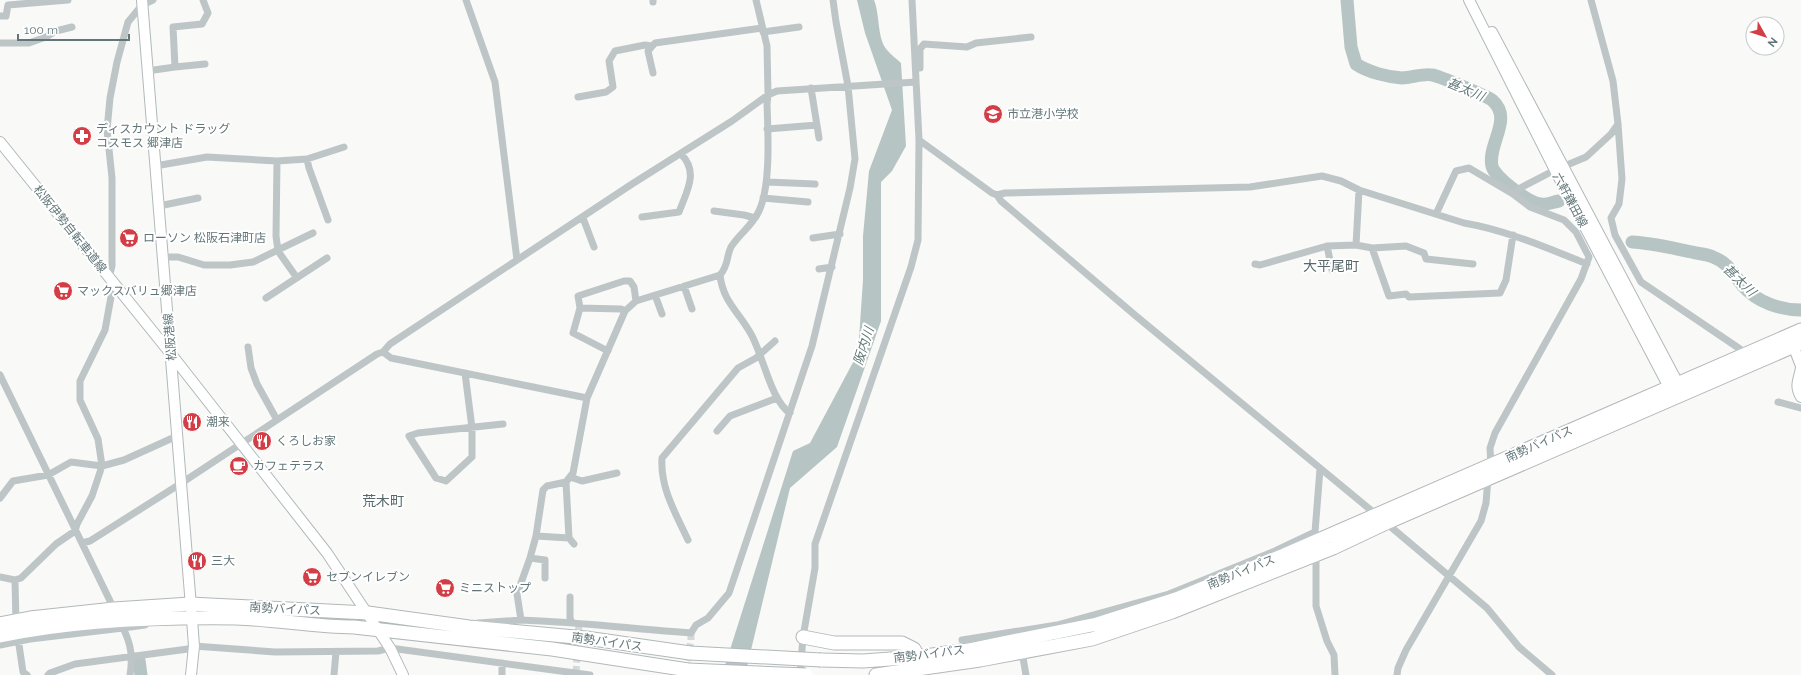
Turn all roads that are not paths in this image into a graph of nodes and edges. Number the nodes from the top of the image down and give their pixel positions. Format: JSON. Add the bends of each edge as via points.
{"nodes":[{"id":1,"x":68,"y":0,"type":"edge"},
{"id":2,"x":153,"y":0,"type":"edge"},
{"id":3,"x":203,"y":0,"type":"edge"},
{"id":4,"x":466,"y":0,"type":"edge"},
{"id":5,"x":756,"y":0,"type":"edge"},
{"id":6,"x":833,"y":0,"type":"edge"},
{"id":7,"x":912,"y":0,"type":"edge"},
{"id":8,"x":1468,"y":0,"type":"edge"},
{"id":9,"x":1476,"y":0,"type":"edge"},
{"id":10,"x":1591,"y":0,"type":"edge"},
{"id":11,"x":45,"y":1,"type":"edge"},
{"id":12,"x":142,"y":2,"type":"edge"},
{"id":13,"x":0,"y":16,"type":"edge"},
{"id":14,"x":72,"y":27,"type":"dead end"},
{"id":15,"x":799,"y":27,"type":"dead end"},
{"id":16,"x":763,"y":30,"type":"junction"},
{"id":17,"x":1030,"y":37,"type":"dead end"},
{"id":18,"x":0,"y":42,"type":"edge"},
{"id":19,"x":652,"y":46,"type":"junction"},
{"id":20,"x":205,"y":64,"type":"dead end"},
{"id":21,"x":175,"y":67,"type":"junction"},
{"id":22,"x":147,"y":71,"type":"junction"},
{"id":23,"x":916,"y":72,"type":"junction"},
{"id":24,"x":653,"y":73,"type":"dead end"},
{"id":25,"x":914,"y":82,"type":"junction"},
{"id":26,"x":850,"y":86,"type":"junction"},
{"id":27,"x":811,"y":88,"type":"junction"},
{"id":28,"x":768,"y":95,"type":"junction"},
{"id":29,"x":578,"y":97,"type":"dead end"},
{"id":30,"x":1618,"y":124,"type":"junction"},
{"id":31,"x":817,"y":125,"type":"junction"},
{"id":32,"x":767,"y":129,"type":"junction"},
{"id":33,"x":819,"y":138,"type":"dead end"},
{"id":34,"x":919,"y":140,"type":"junction"},
{"id":35,"x":0,"y":142,"type":"edge"},
{"id":36,"x":344,"y":147,"type":"dead end"},
{"id":37,"x":681,"y":154,"type":"junction"},
{"id":38,"x":307,"y":159,"type":"junction"},
{"id":39,"x":277,"y":161,"type":"junction"},
{"id":40,"x":155,"y":166,"type":"junction"},
{"id":41,"x":1559,"y":169,"type":"junction"},
{"id":42,"x":767,"y":182,"type":"junction"},
{"id":43,"x":815,"y":184,"type":"dead end"},
{"id":44,"x":1359,"y":190,"type":"junction"},
{"id":45,"x":1514,"y":194,"type":"junction"},
{"id":46,"x":997,"y":195,"type":"junction"},
{"id":47,"x":198,"y":198,"type":"dead end"},
{"id":48,"x":763,"y":198,"type":"junction"},
{"id":49,"x":808,"y":202,"type":"dead end"},
{"id":50,"x":159,"y":206,"type":"junction"},
{"id":51,"x":714,"y":211,"type":"dead end"},
{"id":52,"x":1436,"y":214,"type":"junction"},
{"id":53,"x":642,"y":217,"type":"dead end"},
{"id":54,"x":583,"y":218,"type":"junction"},
{"id":55,"x":754,"y":218,"type":"junction"},
{"id":56,"x":328,"y":220,"type":"dead end"},
{"id":57,"x":313,"y":233,"type":"dead end"},
{"id":58,"x":840,"y":234,"type":"junction"},
{"id":59,"x":1513,"y":235,"type":"junction"},
{"id":60,"x":813,"y":238,"type":"dead end"},
{"id":61,"x":1356,"y":245,"type":"junction"},
{"id":62,"x":1327,"y":246,"type":"junction"},
{"id":63,"x":594,"y":247,"type":"dead end"},
{"id":64,"x":1372,"y":248,"type":"junction"},
{"id":65,"x":278,"y":251,"type":"junction"},
{"id":66,"x":163,"y":257,"type":"junction"},
{"id":67,"x":327,"y":258,"type":"dead end"},
{"id":68,"x":517,"y":260,"type":"junction"},
{"id":69,"x":1255,"y":264,"type":"dead end"},
{"id":70,"x":1473,"y":264,"type":"dead end"},
{"id":71,"x":1587,"y":264,"type":"junction"},
{"id":72,"x":832,"y":267,"type":"junction"},
{"id":73,"x":819,"y":269,"type":"dead end"},
{"id":74,"x":1332,"y":270,"type":"dead end"},
{"id":75,"x":720,"y":275,"type":"junction"},
{"id":76,"x":109,"y":278,"type":"junction"},
{"id":77,"x":297,"y":278,"type":"junction"},
{"id":78,"x":684,"y":286,"type":"junction"},
{"id":79,"x":655,"y":295,"type":"junction"},
{"id":80,"x":266,"y":298,"type":"dead end"},
{"id":81,"x":636,"y":301,"type":"junction"},
{"id":82,"x":580,"y":308,"type":"junction"},
{"id":83,"x":692,"y":309,"type":"dead end"},
{"id":84,"x":625,"y":311,"type":"junction"},
{"id":85,"x":662,"y":314,"type":"dead end"},
{"id":86,"x":1801,"y":330,"type":"edge"},
{"id":87,"x":775,"y":341,"type":"dead end"},
{"id":88,"x":1794,"y":342,"type":"edge"},
{"id":89,"x":248,"y":347,"type":"dead end"},
{"id":90,"x":1740,"y":349,"type":"dead end"},
{"id":91,"x":608,"y":350,"type":"junction"},
{"id":92,"x":384,"y":352,"type":"junction"},
{"id":93,"x":760,"y":353,"type":"junction"},
{"id":94,"x":171,"y":354,"type":"junction"},
{"id":95,"x":1801,"y":367,"type":"edge"},
{"id":96,"x":465,"y":373,"type":"junction"},
{"id":97,"x":0,"y":375,"type":"edge"},
{"id":98,"x":1676,"y":391,"type":"junction"},
{"id":99,"x":1801,"y":397,"type":"edge"},
{"id":100,"x":587,"y":398,"type":"junction"},
{"id":101,"x":777,"y":398,"type":"junction"},
{"id":102,"x":1778,"y":402,"type":"dead end"},
{"id":103,"x":1801,"y":408,"type":"edge"},
{"id":104,"x":790,"y":413,"type":"junction"},
{"id":105,"x":277,"y":420,"type":"junction"},
{"id":106,"x":503,"y":424,"type":"dead end"},
{"id":107,"x":472,"y":428,"type":"junction"},
{"id":108,"x":717,"y":430,"type":"dead end"},
{"id":109,"x":177,"y":436,"type":"junction"},
{"id":110,"x":241,"y":443,"type":"junction"},
{"id":111,"x":1491,"y":465,"type":"junction"},
{"id":112,"x":102,"y":466,"type":"junction"},
{"id":113,"x":1320,"y":469,"type":"junction"},
{"id":114,"x":617,"y":473,"type":"dead end"},
{"id":115,"x":48,"y":474,"type":"junction"},
{"id":116,"x":1487,"y":479,"type":"junction"},
{"id":117,"x":568,"y":480,"type":"junction"},
{"id":118,"x":180,"y":484,"type":"junction"},
{"id":119,"x":0,"y":498,"type":"edge"},
{"id":120,"x":1381,"y":519,"type":"junction"},
{"id":121,"x":75,"y":531,"type":"junction"},
{"id":122,"x":536,"y":536,"type":"junction"},
{"id":123,"x":688,"y":540,"type":"dead end"},
{"id":124,"x":82,"y":543,"type":"junction"},
{"id":125,"x":530,"y":558,"type":"junction"},
{"id":126,"x":1316,"y":562,"type":"dead end"},
{"id":127,"x":1448,"y":576,"type":"junction"},
{"id":128,"x":0,"y":577,"type":"edge"},
{"id":129,"x":545,"y":578,"type":"dead end"},
{"id":130,"x":15,"y":580,"type":"junction"},
{"id":131,"x":570,"y":597,"type":"dead end"},
{"id":132,"x":190,"y":604,"type":"junction"},
{"id":133,"x":114,"y":609,"type":"junction"},
{"id":134,"x":368,"y":613,"type":"junction"},
{"id":135,"x":149,"y":619,"type":"junction"},
{"id":136,"x":192,"y":619,"type":"junction"},
{"id":137,"x":521,"y":620,"type":"junction"},
{"id":138,"x":572,"y":622,"type":"junction"},
{"id":139,"x":0,"y":624,"type":"edge"},
{"id":140,"x":469,"y":627,"type":"junction"},
{"id":141,"x":123,"y":628,"type":"junction"},
{"id":142,"x":378,"y":630,"type":"junction"},
{"id":143,"x":17,"y":632,"type":"junction"},
{"id":144,"x":0,"y":636,"type":"edge"},
{"id":145,"x":803,"y":637,"type":"junction"},
{"id":146,"x":962,"y":640,"type":"dead end"},
{"id":147,"x":0,"y":645,"type":"edge"},
{"id":148,"x":194,"y":646,"type":"junction"},
{"id":149,"x":390,"y":648,"type":"junction"},
{"id":150,"x":336,"y":652,"type":"junction"},
{"id":151,"x":1022,"y":652,"type":"junction"},
{"id":152,"x":132,"y":658,"type":"junction"},
{"id":153,"x":502,"y":663,"type":"junction"},
{"id":154,"x":920,"y":667,"type":"edge"},
{"id":155,"x":27,"y":675,"type":"edge"},
{"id":156,"x":48,"y":675,"type":"edge"},
{"id":157,"x":130,"y":675,"type":"edge"},
{"id":158,"x":191,"y":675,"type":"edge"},
{"id":159,"x":334,"y":675,"type":"edge"},
{"id":160,"x":403,"y":675,"type":"edge"},
{"id":161,"x":502,"y":675,"type":"edge"},
{"id":162,"x":590,"y":675,"type":"edge"},
{"id":163,"x":800,"y":675,"type":"edge"},
{"id":164,"x":806,"y":675,"type":"edge"},
{"id":165,"x":876,"y":675,"type":"edge"},
{"id":166,"x":1026,"y":675,"type":"edge"},
{"id":167,"x":1335,"y":675,"type":"edge"},
{"id":168,"x":1397,"y":675,"type":"edge"},
{"id":169,"x":1552,"y":675,"type":"edge"}],
"edges":[{"from":1,"to":11,"type":"street"},
{"from":2,"to":12,"type":"street"},
{"from":3,"to":21,"type":"street","via":[[208,12],[202,24],[173,27]]},
{"from":4,"to":68,"type":"street","via":[[495,82]]},
{"from":5,"to":16,"type":"street"},
{"from":6,"to":26,"type":"street"},
{"from":7,"to":23,"type":"street"},
{"from":8,"to":41,"type":"main road","name":"六軒鎌田線"},
{"from":9,"to":41,"type":"main road","name":"六軒鎌田線"},
{"from":10,"to":30,"type":"street","via":[[1614,81]]},
{"from":11,"to":13,"type":"street","via":[[8,5],[6,16]]},
{"from":12,"to":22,"type":"main road","name":"松阪港線"},
{"from":12,"to":76,"type":"street","via":[[128,22],[110,98],[107,130],[112,178],[112,266]]},
{"from":14,"to":18,"type":"street","via":[[29,43]]},
{"from":15,"to":16,"type":"street"},
{"from":16,"to":19,"type":"street","via":[[655,43]]},
{"from":16,"to":28,"type":"street","via":[[767,46]]},
{"from":17,"to":23,"type":"street","via":[[976,43],[967,47],[924,44],[920,49],[920,69]]},
{"from":19,"to":24,"type":"street","via":[[648,51]]},
{"from":19,"to":29,"type":"street","via":[[615,51],[609,60],[613,87],[606,92]]},
{"from":20,"to":21,"type":"street"},
{"from":21,"to":22,"type":"street"},
{"from":22,"to":40,"type":"main road","name":"松阪港線"},
{"from":23,"to":25,"type":"street"},
{"from":25,"to":26,"type":"street"},
{"from":25,"to":34,"type":"street"},
{"from":26,"to":27,"type":"street"},
{"from":26,"to":58,"type":"street","via":[[855,159]]},
{"from":27,"to":28,"type":"street","via":[[777,91]]},
{"from":27,"to":31,"type":"street"},
{"from":28,"to":32,"type":"street"},
{"from":28,"to":37,"type":"street"},
{"from":30,"to":41,"type":"street","via":[[1612,134],[1586,157]]},
{"from":30,"to":90,"type":"street","via":[[1622,179],[1619,204],[1611,218],[1615,235],[1641,282]]},
{"from":31,"to":32,"type":"street"},
{"from":31,"to":33,"type":"street"},
{"from":32,"to":42,"type":"street"},
{"from":34,"to":46,"type":"street"},
{"from":34,"to":145,"type":"street","via":[[918,240],[911,268],[816,544],[815,568]]},
{"from":35,"to":76,"type":"main road","name":"松阪伊勢自転車道線"},
{"from":36,"to":38,"type":"street"},
{"from":37,"to":53,"type":"street","via":[[687,160],[692,174],[679,212]]},
{"from":37,"to":54,"type":"street"},
{"from":38,"to":39,"type":"street"},
{"from":38,"to":56,"type":"street"},
{"from":39,"to":40,"type":"street","via":[[207,157]]},
{"from":39,"to":65,"type":"street"},
{"from":40,"to":50,"type":"main road","name":"松阪港線"},
{"from":41,"to":45,"type":"street"},
{"from":41,"to":98,"type":"main road","name":"六軒鎌田線"},
{"from":42,"to":43,"type":"street"},
{"from":42,"to":48,"type":"street"},
{"from":44,"to":46,"type":"street","via":[[1341,181],[1322,176],[1250,187]]},
{"from":44,"to":52,"type":"street"},
{"from":44,"to":61,"type":"street"},
{"from":45,"to":52,"type":"street","via":[[1468,168],[1456,172]]},
{"from":45,"to":71,"type":"street","via":[[1530,206],[1564,220],[1576,232],[1585,249],[1589,257]]},
{"from":46,"to":113,"type":"street","via":[[1136,316]]},
{"from":47,"to":50,"type":"street"},
{"from":48,"to":49,"type":"street"},
{"from":48,"to":55,"type":"street","via":[[759,212]]},
{"from":50,"to":66,"type":"main road","name":"松阪港線"},
{"from":51,"to":55,"type":"street"},
{"from":52,"to":59,"type":"street"},
{"from":54,"to":63,"type":"street"},
{"from":54,"to":68,"type":"street"},
{"from":55,"to":75,"type":"street","via":[[731,248],[726,268]]},
{"from":57,"to":65,"type":"street"},
{"from":58,"to":60,"type":"street"},
{"from":58,"to":72,"type":"street"},
{"from":59,"to":64,"type":"street","via":[[1506,280],[1500,293],[1409,298],[1406,294],[1389,296]]},
{"from":59,"to":71,"type":"street"},
{"from":61,"to":62,"type":"street"},
{"from":61,"to":64,"type":"street"},
{"from":62,"to":69,"type":"street","via":[[1260,265]]},
{"from":62,"to":74,"type":"street"},
{"from":64,"to":70,"type":"street","via":[[1406,246],[1424,253],[1426,258]]},
{"from":65,"to":66,"type":"street","via":[[254,262],[230,265],[204,265]]},
{"from":65,"to":77,"type":"street"},
{"from":66,"to":94,"type":"main road","name":"松阪港線"},
{"from":67,"to":77,"type":"street"},
{"from":68,"to":92,"type":"street","via":[[390,344]]},
{"from":71,"to":111,"type":"street","via":[[1495,433],[1490,448]]},
{"from":72,"to":73,"type":"street"},
{"from":72,"to":104,"type":"street","via":[[812,346]]},
{"from":75,"to":78,"type":"street"},
{"from":75,"to":93,"type":"street","via":[[724,293],[734,310],[741,316]]},
{"from":76,"to":94,"type":"main road","name":"松阪伊勢自転車道線"},
{"from":76,"to":112,"type":"street","via":[[111,297],[104,330],[80,381],[80,400],[98,438]]},
{"from":77,"to":80,"type":"street"},
{"from":78,"to":79,"type":"street"},
{"from":78,"to":83,"type":"street"},
{"from":79,"to":81,"type":"street"},
{"from":79,"to":85,"type":"street"},
{"from":81,"to":82,"type":"street","via":[[634,287],[630,281],[624,280],[578,296]]},
{"from":81,"to":84,"type":"street"},
{"from":82,"to":84,"type":"street"},
{"from":82,"to":91,"type":"street","via":[[572,333]]},
{"from":84,"to":91,"type":"street"},
{"from":86,"to":88,"type":"highway","name":"南勢バイパス"},
{"from":87,"to":93,"type":"street"},
{"from":88,"to":95,"type":"main road"},
{"from":88,"to":98,"type":"highway","name":"南勢バイパス"},
{"from":89,"to":105,"type":"street","via":[[253,373]]},
{"from":91,"to":100,"type":"street"},
{"from":92,"to":96,"type":"street","via":[[391,358]]},
{"from":92,"to":105,"type":"street","via":[[376,354]]},
{"from":93,"to":101,"type":"street"},
{"from":93,"to":123,"type":"street","via":[[738,368],[662,458],[661,471],[669,502]]},
{"from":94,"to":109,"type":"main road","name":"松阪港線"},
{"from":94,"to":110,"type":"main road","name":"松阪伊勢自転車道線"},
{"from":95,"to":99,"type":"main road","via":[[1796,382]]},
{"from":96,"to":100,"type":"street"},
{"from":96,"to":107,"type":"street"},
{"from":97,"to":115,"type":"street"},
{"from":98,"to":111,"type":"highway","name":"南勢バイパス"},
{"from":98,"to":116,"type":"highway","name":"南勢バイパス"},
{"from":100,"to":117,"type":"street","via":[[573,473]]},
{"from":101,"to":104,"type":"street"},
{"from":101,"to":108,"type":"street","via":[[730,416]]},
{"from":102,"to":103,"type":"street"},
{"from":104,"to":138,"type":"street","via":[[729,593],[708,618],[696,625],[691,633]]},
{"from":105,"to":110,"type":"street"},
{"from":106,"to":107,"type":"street"},
{"from":107,"to":107,"type":"street","via":[[472,458],[446,481],[436,478],[410,436]]},
{"from":109,"to":112,"type":"street","via":[[124,460]]},
{"from":109,"to":118,"type":"main road","name":"松阪港線"},
{"from":110,"to":118,"type":"street"},
{"from":110,"to":134,"type":"main road","name":"松阪伊勢自転車道線","via":[[327,553]]},
{"from":111,"to":116,"type":"street"},
{"from":111,"to":120,"type":"highway","name":"南勢バイパス"},
{"from":112,"to":115,"type":"street","via":[[71,462]]},
{"from":112,"to":121,"type":"street","via":[[92,496]]},
{"from":113,"to":120,"type":"street"},
{"from":113,"to":146,"type":"street","via":[[1315,532],[1169,594],[1057,625]]},
{"from":114,"to":117,"type":"street","via":[[582,481]]},
{"from":115,"to":119,"type":"street","via":[[13,481]]},
{"from":115,"to":121,"type":"street"},
{"from":116,"to":120,"type":"highway","name":"南勢バイパス"},
{"from":116,"to":127,"type":"street","via":[[1486,503],[1481,521]]},
{"from":117,"to":122,"type":"street","via":[[542,490]]},
{"from":117,"to":122,"type":"street","via":[[571,541]]},
{"from":118,"to":124,"type":"street","via":[[90,541]]},
{"from":118,"to":132,"type":"main road","name":"松阪港線"},
{"from":120,"to":127,"type":"street"},
{"from":120,"to":151,"type":"highway","name":"南勢バイパス","via":[[1332,548],[1172,612],[1092,639]]},
{"from":120,"to":154,"type":"highway","name":"南勢バイパス","via":[[1176,599],[1097,624],[968,650]]},
{"from":121,"to":124,"type":"street"},
{"from":121,"to":130,"type":"street","via":[[56,544],[21,578]]},
{"from":122,"to":125,"type":"street"},
{"from":124,"to":133,"type":"street"},
{"from":125,"to":129,"type":"street","via":[[545,560]]},
{"from":125,"to":137,"type":"street","via":[[517,594]]},
{"from":126,"to":167,"type":"street","via":[[1316,606],[1334,655]]},
{"from":127,"to":168,"type":"street","via":[[1406,650]]},
{"from":127,"to":169,"type":"street","via":[[1487,608],[1519,648]]},
{"from":128,"to":130,"type":"street"},
{"from":130,"to":143,"type":"street"},
{"from":131,"to":138,"type":"street"},
{"from":132,"to":133,"type":"highway","name":"南勢バイパス"},
{"from":132,"to":134,"type":"highway","name":"南勢バイパス"},
{"from":132,"to":136,"type":"main road","name":"松阪港線"},
{"from":133,"to":143,"type":"highway","name":"南勢バイパス","via":[[30,618]]},
{"from":134,"to":140,"type":"highway","name":"南勢バイパス"},
{"from":134,"to":142,"type":"main road","name":"松阪伊勢自転車道線"},
{"from":135,"to":136,"type":"highway","name":"南勢バイパス"},
{"from":135,"to":141,"type":"street","via":[[150,624]]},
{"from":135,"to":143,"type":"highway","name":"南勢バイパス"},
{"from":136,"to":142,"type":"highway","name":"南勢バイパス","via":[[237,618]]},
{"from":136,"to":148,"type":"main road","name":"松阪港線"},
{"from":137,"to":138,"type":"street"},
{"from":137,"to":140,"type":"street","via":[[470,623]]},
{"from":139,"to":143,"type":"highway","name":"南勢バイパス"},
{"from":140,"to":154,"type":"highway","name":"南勢バイパス","bridge":true,"via":[[586,638],[690,653],[863,661]]},
{"from":141,"to":143,"type":"street"},
{"from":141,"to":152,"type":"street"},
{"from":142,"to":149,"type":"main road","name":"松阪伊勢自転車道線"},
{"from":142,"to":164,"type":"highway","name":"南勢バイパス","bridge":true,"via":[[552,649],[688,670]]},
{"from":143,"to":144,"type":"highway","name":"南勢バイパス"},
{"from":143,"to":147,"type":"street"},
{"from":143,"to":155,"type":"street","via":[[23,672]]},
{"from":145,"to":154,"type":"highway","via":[[834,643],[902,643],[914,649]]},
{"from":145,"to":163,"type":"street"},
{"from":148,"to":150,"type":"street","via":[[275,652]]},
{"from":148,"to":152,"type":"street","via":[[188,650]]},
{"from":148,"to":158,"type":"main road","name":"松阪港線"},
{"from":149,"to":150,"type":"street","via":[[378,651]]},
{"from":149,"to":153,"type":"street"},
{"from":149,"to":160,"type":"main road","name":"松阪伊勢自転車道線"},
{"from":150,"to":159,"type":"street"},
{"from":151,"to":154,"type":"highway","name":"南勢バイパス"},
{"from":151,"to":166,"type":"street"},
{"from":152,"to":156,"type":"street","via":[[74,664]]},
{"from":152,"to":157,"type":"street"},
{"from":153,"to":161,"type":"street"},
{"from":153,"to":162,"type":"street"},
{"from":154,"to":165,"type":"highway","name":"南勢バイパス"}]}
